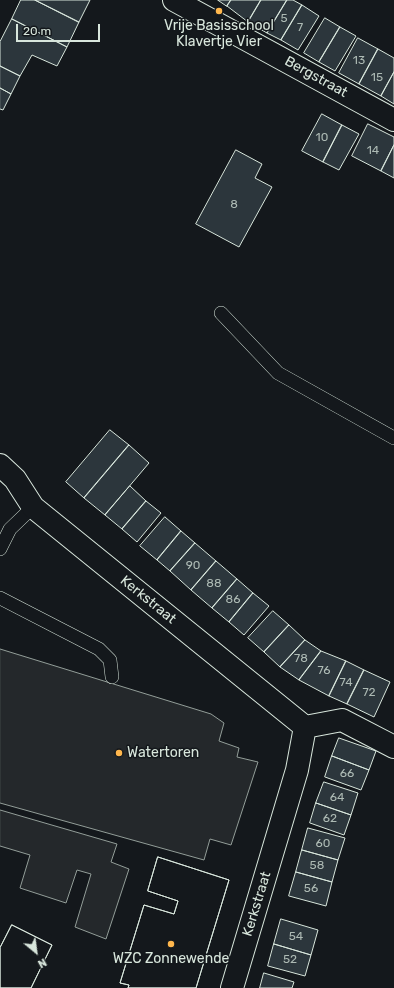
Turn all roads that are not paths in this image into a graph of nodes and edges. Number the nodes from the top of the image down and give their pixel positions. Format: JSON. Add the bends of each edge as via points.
{"nodes":[{"id":1,"x":174,"y":0,"type":"edge"},
{"id":2,"x":394,"y":120,"type":"edge"},
{"id":3,"x":221,"y":313,"type":"dead end"},
{"id":4,"x":394,"y":438,"type":"edge"},
{"id":5,"x":0,"y":465,"type":"edge"},
{"id":6,"x":33,"y":507,"type":"junction"},
{"id":7,"x":0,"y":549,"type":"edge"},
{"id":8,"x":0,"y":598,"type":"edge"},
{"id":9,"x":112,"y":677,"type":"dead end"},
{"id":10,"x":305,"y":727,"type":"junction"},
{"id":11,"x":394,"y":747,"type":"edge"},
{"id":12,"x":232,"y":988,"type":"edge"}],
"edges":[{"from":1,"to":2,"type":"street","name":"Bergstraat"},
{"from":3,"to":4,"type":"lane","via":[[278,373]]},
{"from":5,"to":6,"type":"street","name":"Kerkstraat","via":[[15,479]]},
{"from":6,"to":7,"type":"lane","via":[[10,529]]},
{"from":6,"to":10,"type":"street","name":"Kerkstraat"},
{"from":8,"to":9,"type":"lane","via":[[99,649],[110,660]]},
{"from":10,"to":11,"type":"street","via":[[342,720]]},
{"from":10,"to":12,"type":"street","name":"Kerkstraat","via":[[297,770]]}]}
